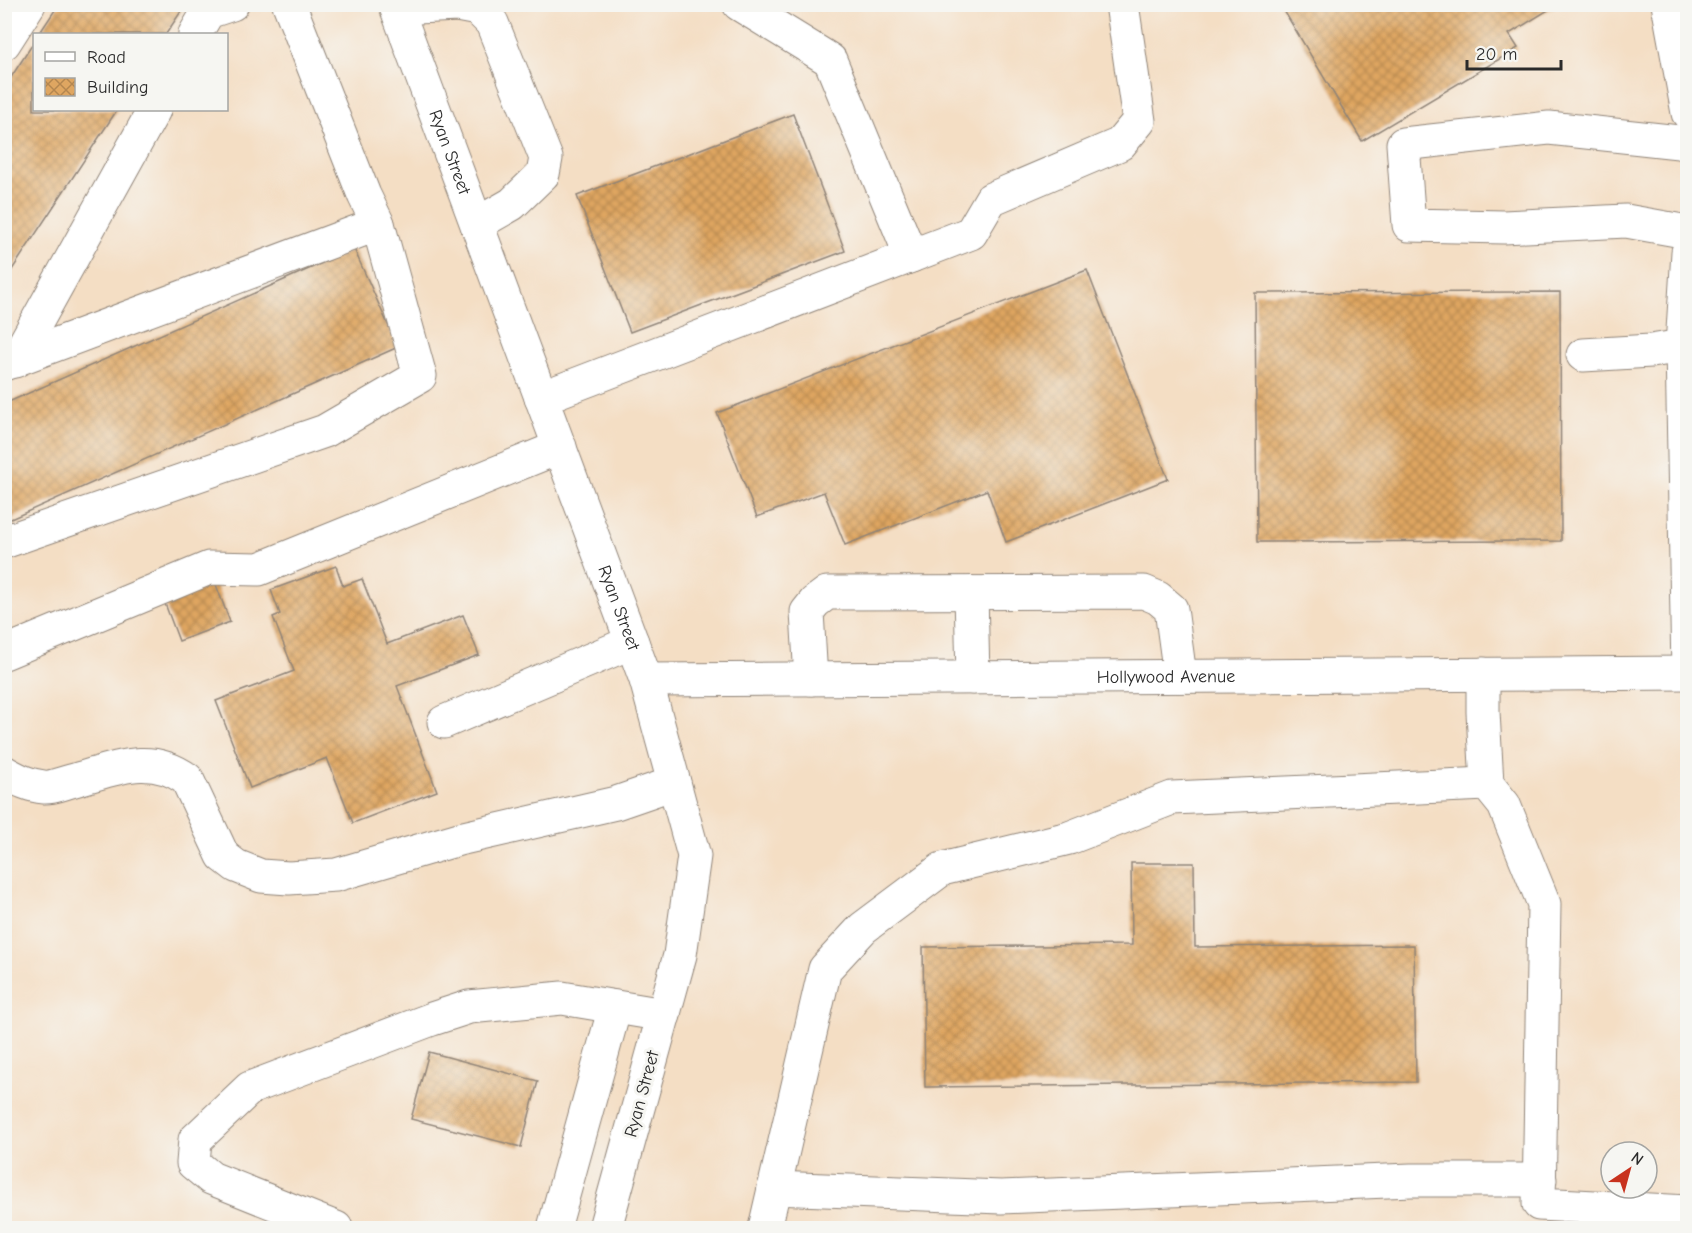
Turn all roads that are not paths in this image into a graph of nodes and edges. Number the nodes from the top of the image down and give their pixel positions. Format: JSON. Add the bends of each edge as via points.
{"nodes":[{"id":1,"x":29,"y":4,"type":"edge"},
{"id":2,"x":232,"y":4,"type":"edge"},
{"id":3,"x":289,"y":4,"type":"edge"},
{"id":4,"x":739,"y":4,"type":"edge"},
{"id":5,"x":1122,"y":4,"type":"edge"},
{"id":6,"x":1668,"y":4,"type":"edge"},
{"id":7,"x":396,"y":6,"type":"edge"},
{"id":8,"x":196,"y":33,"type":"edge"},
{"id":9,"x":4,"y":43,"type":"edge"},
{"id":10,"x":153,"y":111,"type":"edge"},
{"id":11,"x":1688,"y":113,"type":"edge"},
{"id":12,"x":1688,"y":143,"type":"edge"},
{"id":13,"x":477,"y":224,"type":"junction"},
{"id":14,"x":378,"y":225,"type":"junction"},
{"id":15,"x":1688,"y":232,"type":"edge"},
{"id":16,"x":1688,"y":252,"type":"edge"},
{"id":17,"x":911,"y":256,"type":"junction"},
{"id":18,"x":1682,"y":346,"type":"junction"},
{"id":19,"x":1583,"y":355,"type":"dead end"},
{"id":20,"x":10,"y":363,"type":"edge"},
{"id":21,"x":541,"y":398,"type":"junction"},
{"id":22,"x":560,"y":447,"type":"junction"},
{"id":23,"x":4,"y":542,"type":"edge"},
{"id":24,"x":971,"y":592,"type":"junction"},
{"id":25,"x":632,"y":642,"type":"junction"},
{"id":26,"x":4,"y":652,"type":"edge"},
{"id":27,"x":1687,"y":673,"type":"edge"},
{"id":28,"x":1483,"y":674,"type":"junction"},
{"id":29,"x":1180,"y":676,"type":"junction"},
{"id":30,"x":973,"y":678,"type":"junction"},
{"id":31,"x":811,"y":679,"type":"junction"},
{"id":32,"x":646,"y":680,"type":"junction"},
{"id":33,"x":444,"y":722,"type":"dead end"},
{"id":34,"x":4,"y":772,"type":"edge"},
{"id":35,"x":674,"y":783,"type":"junction"},
{"id":36,"x":1487,"y":784,"type":"junction"},
{"id":37,"x":615,"y":1007,"type":"junction"},
{"id":38,"x":664,"y":1015,"type":"junction"},
{"id":39,"x":1540,"y":1180,"type":"junction"},
{"id":40,"x":774,"y":1188,"type":"junction"},
{"id":41,"x":1688,"y":1212,"type":"edge"},
{"id":42,"x":336,"y":1228,"type":"edge"},
{"id":43,"x":554,"y":1228,"type":"edge"},
{"id":44,"x":605,"y":1228,"type":"edge"},
{"id":45,"x":765,"y":1228,"type":"edge"}],
"edges":[{"from":1,"to":9,"type":"street"},
{"from":2,"to":8,"type":"street","via":[[208,12]]},
{"from":3,"to":14,"type":"street"},
{"from":4,"to":17,"type":"street","via":[[830,60]]},
{"from":5,"to":17,"type":"street","via":[[1139,121],[1120,144],[991,199],[971,233]]},
{"from":6,"to":11,"type":"street"},
{"from":7,"to":13,"type":"street","name":"Ryan Street"},
{"from":7,"to":13,"type":"street","via":[[457,5],[478,9],[492,23],[546,158],[543,174],[512,204]]},
{"from":10,"to":20,"type":"street"},
{"from":12,"to":15,"type":"street","via":[[1548,128],[1403,144],[1409,225],[1504,227],[1626,222]]},
{"from":13,"to":21,"type":"street","name":"Ryan Street"},
{"from":14,"to":20,"type":"street"},
{"from":14,"to":23,"type":"street","via":[[420,376],[325,431]]},
{"from":16,"to":18,"type":"street"},
{"from":17,"to":21,"type":"street"},
{"from":18,"to":19,"type":"street"},
{"from":18,"to":27,"type":"street"},
{"from":21,"to":22,"type":"street","name":"Ryan Street"},
{"from":22,"to":25,"type":"street","name":"Ryan Street"},
{"from":22,"to":26,"type":"street","via":[[259,568],[209,568]]},
{"from":24,"to":29,"type":"street","via":[[1144,592],[1171,609]]},
{"from":24,"to":30,"type":"street"},
{"from":24,"to":31,"type":"street","via":[[827,593],[807,612]]},
{"from":25,"to":32,"type":"street","name":"Ryan Street"},
{"from":25,"to":33,"type":"street"},
{"from":27,"to":28,"type":"street","name":"Hollywood Avenue"},
{"from":28,"to":29,"type":"street","name":"Hollywood Avenue"},
{"from":28,"to":36,"type":"street"},
{"from":29,"to":30,"type":"street","name":"Hollywood Avenue"},
{"from":30,"to":31,"type":"street","name":"Hollywood Avenue"},
{"from":31,"to":32,"type":"street","name":"Hollywood Avenue"},
{"from":32,"to":35,"type":"street","name":"Ryan Street"},
{"from":34,"to":35,"type":"street","via":[[21,782],[45,787],[140,763],[160,764],[187,779],[223,856],[261,876],[289,878],[336,874],[459,839],[616,803]]},
{"from":35,"to":38,"type":"street","name":"Ryan Street","via":[[694,856],[680,955]]},
{"from":36,"to":39,"type":"street","via":[[1504,805],[1544,904]]},
{"from":36,"to":40,"type":"street","via":[[1172,798],[1069,838],[942,869],[863,928],[825,969]]},
{"from":37,"to":38,"type":"street"},
{"from":37,"to":42,"type":"street","via":[[562,998],[469,1007],[250,1088],[195,1140],[193,1162],[211,1178]]},
{"from":37,"to":43,"type":"street"},
{"from":38,"to":44,"type":"street","name":"Ryan Street"},
{"from":39,"to":40,"type":"street","via":[[1411,1180],[1001,1197]]},
{"from":39,"to":41,"type":"street","via":[[1539,1203]]},
{"from":40,"to":45,"type":"street"}]}
